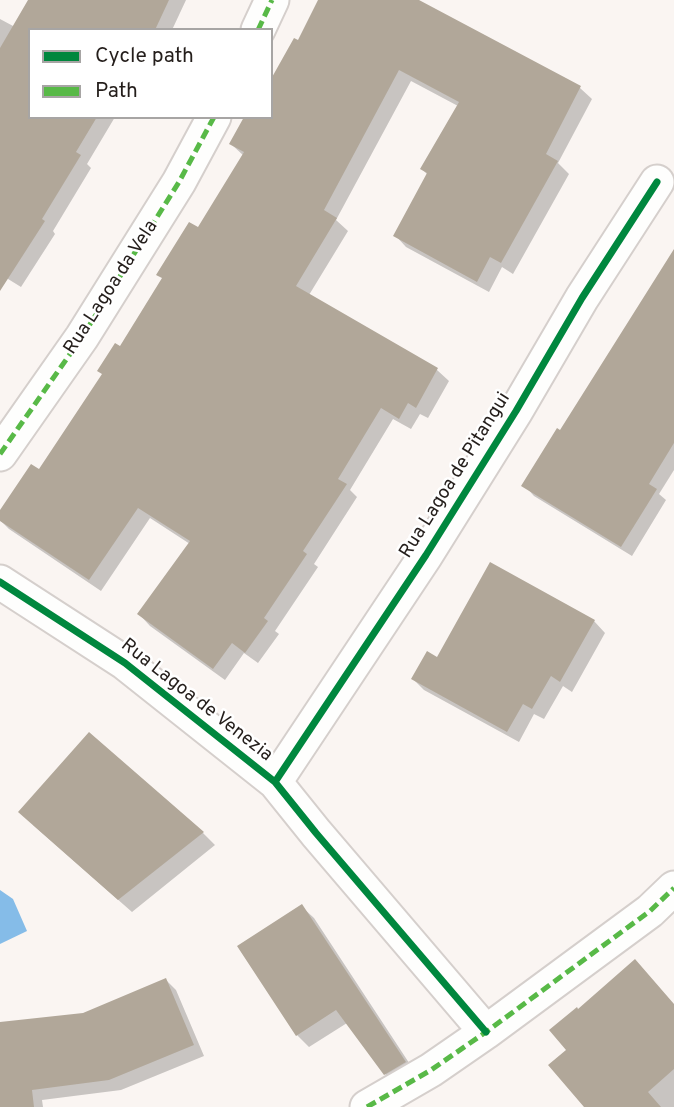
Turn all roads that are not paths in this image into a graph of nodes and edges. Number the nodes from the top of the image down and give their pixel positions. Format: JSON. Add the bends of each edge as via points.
{"nodes":[{"id":1,"x":272,"y":0,"type":"edge"},
{"id":2,"x":259,"y":28,"type":"edge"},
{"id":3,"x":213,"y":119,"type":"edge"},
{"id":4,"x":657,"y":182,"type":"dead end"},
{"id":5,"x":0,"y":454,"type":"edge"},
{"id":6,"x":0,"y":582,"type":"edge"},
{"id":7,"x":275,"y":782,"type":"junction"},
{"id":8,"x":674,"y":888,"type":"edge"},
{"id":9,"x":486,"y":1032,"type":"junction"},
{"id":10,"x":367,"y":1107,"type":"edge"}],
"edges":[{"from":1,"to":2,"type":"street"},
{"from":3,"to":5,"type":"street","name":"Rua Lagoa da Vela","via":[[180,183],[82,337]]},
{"from":4,"to":7,"type":"street","name":"Rua Lagoa de Pitangui","via":[[426,555]]},
{"from":6,"to":7,"type":"street","name":"Rua Lagoa de Venezia","via":[[125,663]]},
{"from":7,"to":9,"type":"street","name":"Rua Lagoa de Venezia"},
{"from":8,"to":9,"type":"street","via":[[650,911]]},
{"from":9,"to":10,"type":"street"}]}
